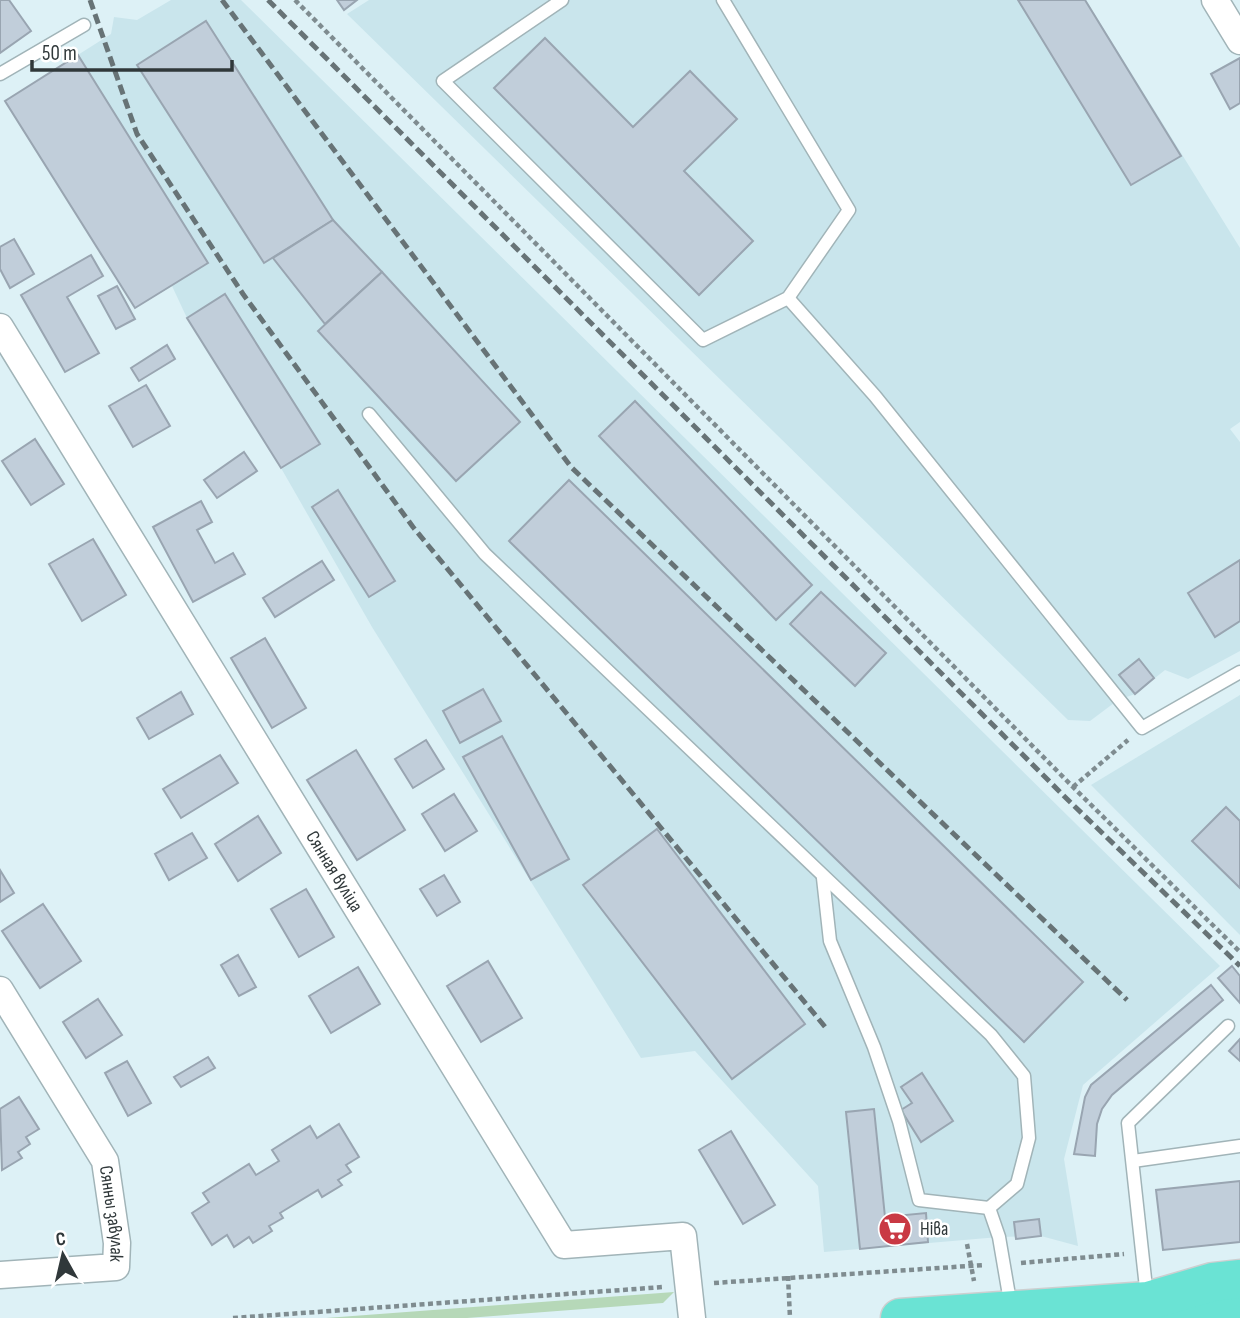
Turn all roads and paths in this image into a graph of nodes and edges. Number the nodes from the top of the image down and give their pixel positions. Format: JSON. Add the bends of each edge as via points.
{"nodes":[{"id":1,"x":295,"y":0,"type":"edge"},
{"id":2,"x":562,"y":0,"type":"edge"},
{"id":3,"x":723,"y":0,"type":"edge"},
{"id":4,"x":1215,"y":0,"type":"edge"},
{"id":5,"x":84,"y":25,"type":"dead end"},
{"id":6,"x":1240,"y":40,"type":"edge"},
{"id":7,"x":0,"y":74,"type":"edge"},
{"id":8,"x":788,"y":298,"type":"junction"},
{"id":9,"x":0,"y":327,"type":"edge"},
{"id":10,"x":369,"y":414,"type":"dead end"},
{"id":11,"x":1240,"y":672,"type":"edge"},
{"id":12,"x":1142,"y":728,"type":"junction"},
{"id":13,"x":1073,"y":788,"type":"junction"},
{"id":14,"x":823,"y":878,"type":"junction"},
{"id":15,"x":1240,"y":952,"type":"edge"},
{"id":16,"x":0,"y":990,"type":"edge"},
{"id":17,"x":1228,"y":1026,"type":"dead end"},
{"id":18,"x":1240,"y":1146,"type":"edge"},
{"id":19,"x":1133,"y":1161,"type":"junction"},
{"id":20,"x":989,"y":1208,"type":"junction"},
{"id":21,"x":967,"y":1244,"type":"dead end"},
{"id":22,"x":1003,"y":1264,"type":"junction"},
{"id":23,"x":1144,"y":1264,"type":"junction"},
{"id":24,"x":971,"y":1266,"type":"junction"},
{"id":25,"x":0,"y":1275,"type":"edge"},
{"id":26,"x":788,"y":1276,"type":"junction"},
{"id":27,"x":1240,"y":1279,"type":"edge"},
{"id":28,"x":687,"y":1285,"type":"junction"},
{"id":29,"x":1148,"y":1301,"type":"junction"},
{"id":30,"x":1240,"y":1307,"type":"edge"},
{"id":31,"x":995,"y":1311,"type":"junction"},
{"id":32,"x":233,"y":1318,"type":"edge"},
{"id":33,"x":692,"y":1318,"type":"edge"},
{"id":34,"x":790,"y":1318,"type":"edge"},
{"id":35,"x":900,"y":1318,"type":"edge"}],
"edges":[{"from":1,"to":13,"type":"path"},
{"from":2,"to":8,"type":"lane","via":[[443,81],[702,340]]},
{"from":3,"to":8,"type":"lane","via":[[849,210]]},
{"from":4,"to":6,"type":"street"},
{"from":5,"to":7,"type":"lane"},
{"from":8,"to":12,"type":"lane","via":[[875,396]]},
{"from":9,"to":28,"type":"street","name":"Сянная вуліца","via":[[564,1244],[683,1236]]},
{"from":10,"to":14,"type":"lane","via":[[485,554]]},
{"from":11,"to":12,"type":"lane"},
{"from":12,"to":13,"type":"path"},
{"from":13,"to":15,"type":"path"},
{"from":14,"to":20,"type":"lane","via":[[830,941],[874,1047],[919,1200]]},
{"from":14,"to":20,"type":"lane","via":[[991,1035],[1024,1076],[1029,1139],[1017,1184]]},
{"from":16,"to":25,"type":"street","name":"Сянны завулак","via":[[105,1161],[117,1243],[116,1267]]},
{"from":17,"to":19,"type":"lane","via":[[1128,1123]]},
{"from":18,"to":19,"type":"lane"},
{"from":19,"to":23,"type":"lane"},
{"from":20,"to":22,"type":"lane"},
{"from":21,"to":24,"type":"path"},
{"from":22,"to":23,"type":"path","via":[[1128,1254]]},
{"from":22,"to":24,"type":"path"},
{"from":22,"to":31,"type":"lane"},
{"from":23,"to":29,"type":"lane"},
{"from":24,"to":26,"type":"path"},
{"from":24,"to":31,"type":"path"},
{"from":26,"to":28,"type":"path"},
{"from":26,"to":34,"type":"path"},
{"from":27,"to":29,"type":"main road"},
{"from":28,"to":32,"type":"path"},
{"from":28,"to":33,"type":"street","name":"Сянная вуліца"},
{"from":29,"to":30,"type":"main road","via":[[1209,1309]]},
{"from":29,"to":31,"type":"main road"},
{"from":31,"to":35,"type":"main road"}]}
